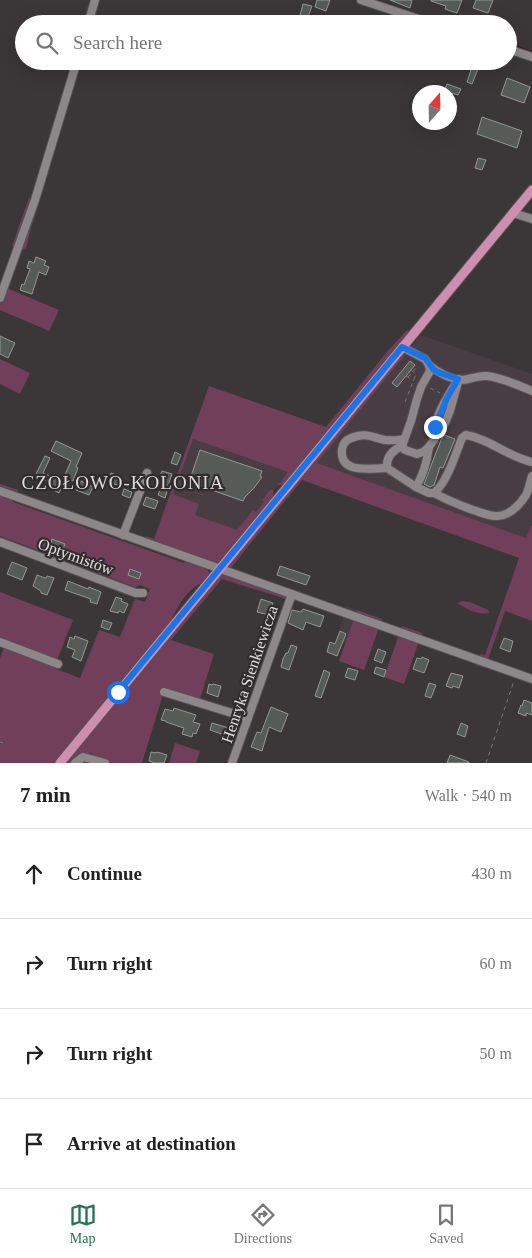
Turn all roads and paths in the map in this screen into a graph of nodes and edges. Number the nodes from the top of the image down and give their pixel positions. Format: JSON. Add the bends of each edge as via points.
{"nodes":[{"id":1,"x":94,"y":0,"type":"edge"},
{"id":2,"x":361,"y":0,"type":"edge"},
{"id":3,"x":90,"y":15,"type":"edge"},
{"id":4,"x":407,"y":15,"type":"edge"},
{"id":5,"x":517,"y":52,"type":"edge"},
{"id":6,"x":532,"y":57,"type":"edge"},
{"id":7,"x":74,"y":70,"type":"edge"},
{"id":8,"x":532,"y":190,"type":"edge"},
{"id":9,"x":513,"y":213,"type":"junction"},
{"id":10,"x":532,"y":219,"type":"edge"},
{"id":11,"x":0,"y":298,"type":"edge"},
{"id":12,"x":402,"y":347,"type":"junction"},
{"id":13,"x":427,"y":362,"type":"junction"},
{"id":14,"x":412,"y":371,"type":"junction"},
{"id":15,"x":458,"y":379,"type":"junction"},
{"id":16,"x":414,"y":381,"type":"junction"},
{"id":17,"x":430,"y":388,"type":"dead end"},
{"id":18,"x":532,"y":390,"type":"edge"},
{"id":19,"x":448,"y":397,"type":"junction"},
{"id":20,"x":405,"y":402,"type":"dead end"},
{"id":21,"x":434,"y":440,"type":"junction"},
{"id":22,"x":403,"y":442,"type":"junction"},
{"id":23,"x":429,"y":447,"type":"junction"},
{"id":24,"x":532,"y":462,"type":"edge"},
{"id":25,"x":387,"y":468,"type":"junction"},
{"id":26,"x":147,"y":473,"type":"dead end"},
{"id":27,"x":532,"y":476,"type":"edge"},
{"id":28,"x":416,"y":487,"type":"junction"},
{"id":29,"x":0,"y":491,"type":"edge"},
{"id":30,"x":434,"y":493,"type":"junction"},
{"id":31,"x":123,"y":535,"type":"junction"},
{"id":32,"x":0,"y":542,"type":"edge"},
{"id":33,"x":219,"y":569,"type":"junction"},
{"id":34,"x":143,"y":593,"type":"dead end"},
{"id":35,"x":292,"y":594,"type":"junction"},
{"id":36,"x":0,"y":642,"type":"edge"},
{"id":37,"x":58,"y":664,"type":"dead end"},
{"id":38,"x":519,"y":674,"type":"junction"},
{"id":39,"x":532,"y":679,"type":"edge"},
{"id":40,"x":164,"y":692,"type":"dead end"},
{"id":41,"x":248,"y":718,"type":"junction"},
{"id":42,"x":0,"y":742,"type":"edge"},
{"id":43,"x":3,"y":744,"type":"dead end"},
{"id":44,"x":60,"y":763,"type":"edge"},
{"id":45,"x":75,"y":763,"type":"edge"},
{"id":46,"x":105,"y":763,"type":"edge"},
{"id":47,"x":232,"y":763,"type":"edge"},
{"id":48,"x":486,"y":763,"type":"edge"}],
"edges":[{"from":1,"to":3,"type":"street"},
{"from":2,"to":4,"type":"street"},
{"from":5,"to":6,"type":"street"},
{"from":7,"to":11,"type":"street","via":[[35,200]]},
{"from":8,"to":9,"type":"main road"},
{"from":9,"to":10,"type":"street"},
{"from":9,"to":12,"type":"main road"},
{"from":12,"to":13,"type":"street"},
{"from":12,"to":33,"type":"main road"},
{"from":13,"to":14,"type":"path"},
{"from":13,"to":15,"type":"street","via":[[434,370]]},
{"from":13,"to":22,"type":"street","via":[[430,371],[421,387]]},
{"from":14,"to":16,"type":"path","via":[[416,374]]},
{"from":14,"to":16,"type":"path","via":[[407,377]]},
{"from":15,"to":18,"type":"street","via":[[486,376]]},
{"from":15,"to":19,"type":"street"},
{"from":15,"to":21,"type":"street","via":[[450,411]]},
{"from":16,"to":20,"type":"path"},
{"from":17,"to":19,"type":"path"},
{"from":19,"to":21,"type":"street","via":[[435,427]]},
{"from":21,"to":23,"type":"street"},
{"from":22,"to":23,"type":"street","via":[[405,450],[417,454]]},
{"from":22,"to":25,"type":"street","via":[[388,458]]},
{"from":22,"to":25,"type":"street","via":[[365,435],[350,438],[342,446],[341,456],[347,465],[357,469]]},
{"from":23,"to":28,"type":"street","via":[[426,465]]},
{"from":24,"to":30,"type":"street","via":[[466,435]]},
{"from":25,"to":28,"type":"street"},
{"from":26,"to":31,"type":"street"},
{"from":27,"to":30,"type":"street","via":[[521,502],[503,516],[486,514]]},
{"from":28,"to":30,"type":"street"},
{"from":29,"to":31,"type":"street"},
{"from":31,"to":33,"type":"street"},
{"from":32,"to":34,"type":"street","name":"Optymistów"},
{"from":33,"to":35,"type":"street"},
{"from":33,"to":44,"type":"main road"},
{"from":35,"to":38,"type":"street"},
{"from":35,"to":41,"type":"street","name":"Henryka Sienkiewicza"},
{"from":36,"to":37,"type":"street"},
{"from":38,"to":39,"type":"street"},
{"from":38,"to":48,"type":"path"},
{"from":40,"to":41,"type":"street"},
{"from":41,"to":47,"type":"street","name":"Henryka Sienkiewicza"},
{"from":42,"to":43,"type":"path"},
{"from":45,"to":46,"type":"street","via":[[83,757]]}]}
